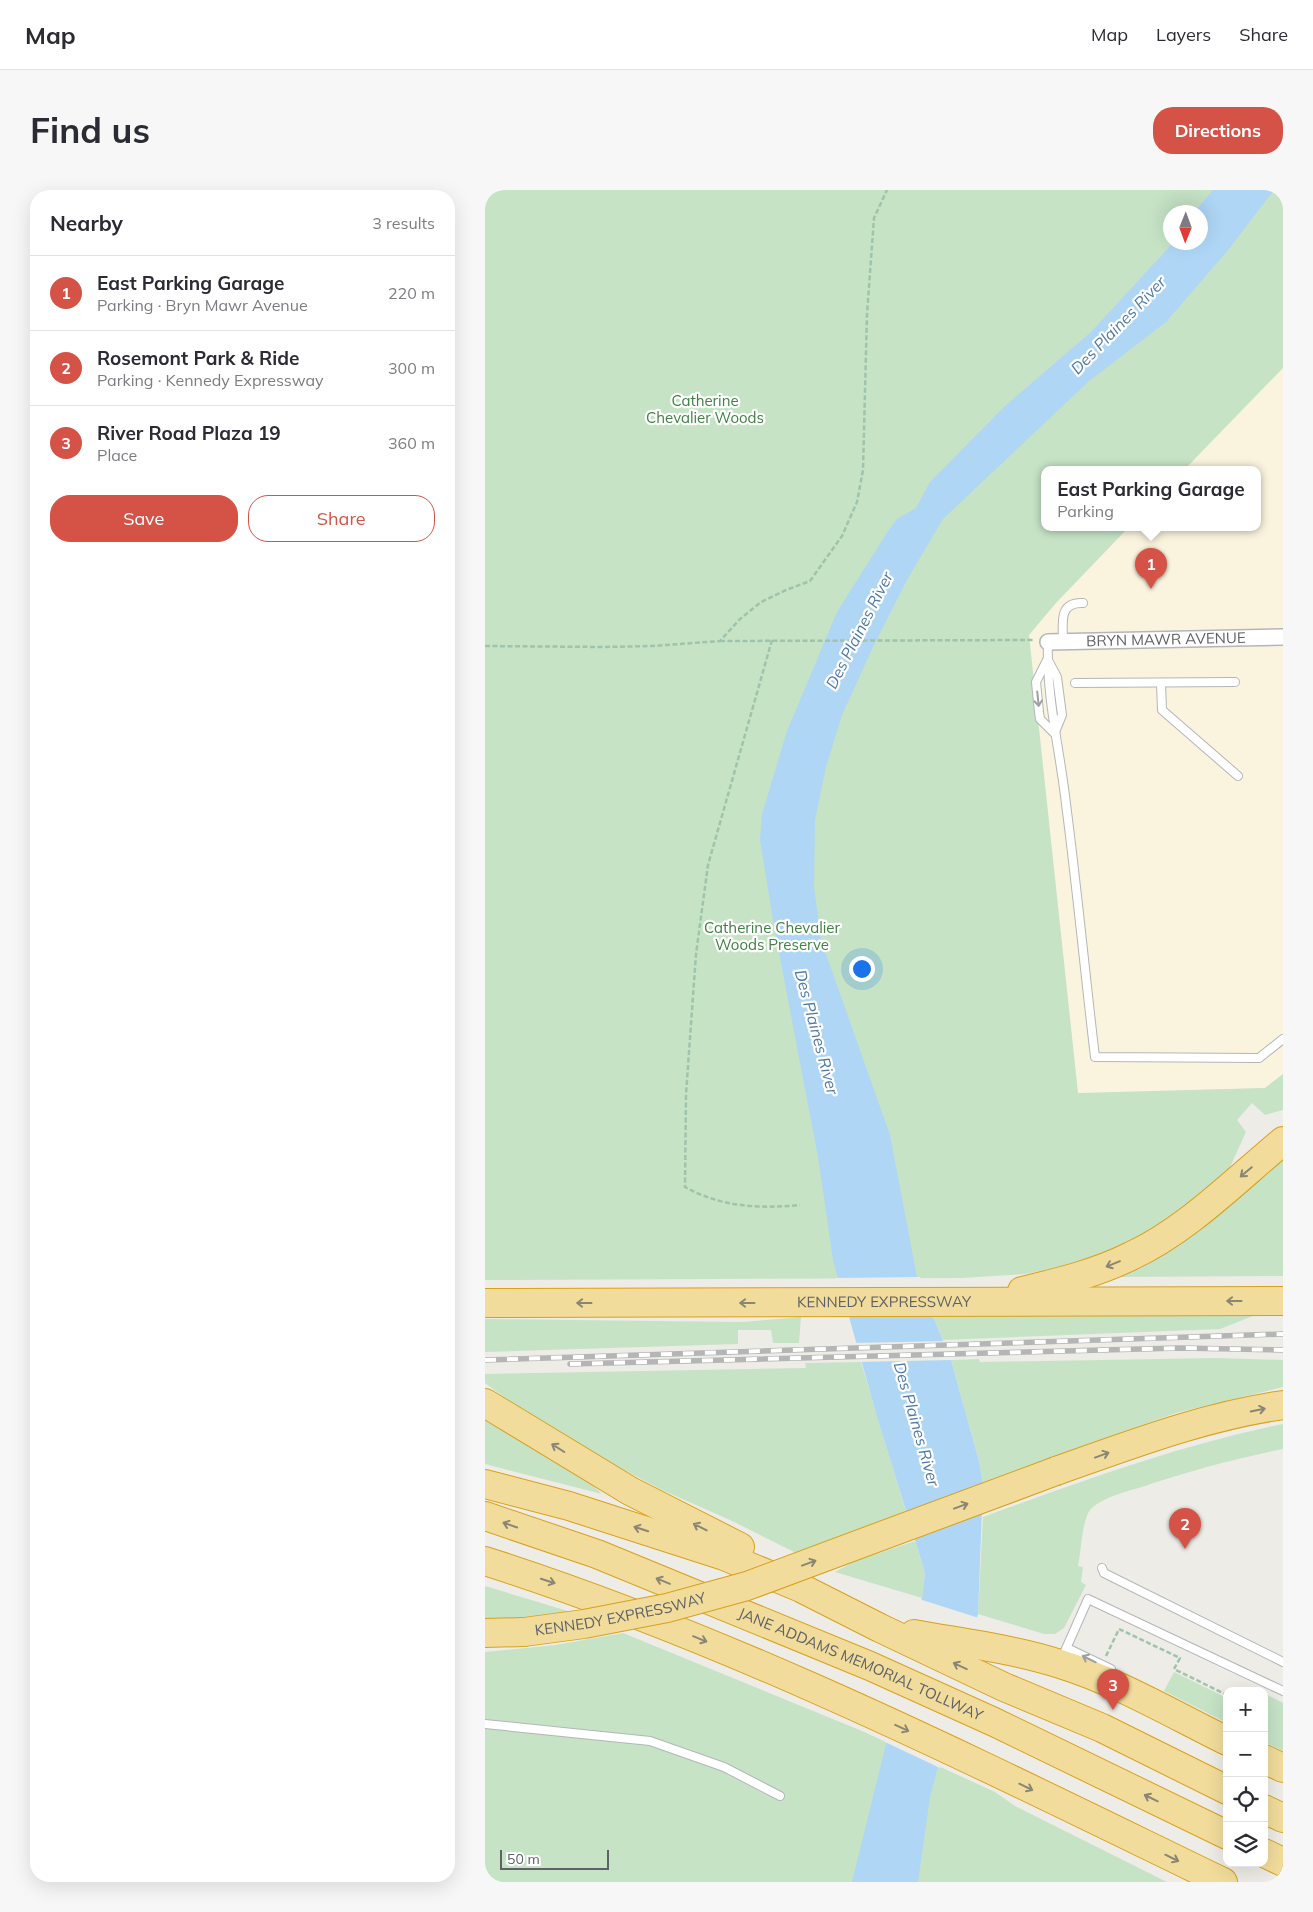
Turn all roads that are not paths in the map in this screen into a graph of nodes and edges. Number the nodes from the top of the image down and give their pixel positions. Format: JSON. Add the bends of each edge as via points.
{"nodes":[{"id":1,"x":1083,"y":603,"type":"dead end"},
{"id":2,"x":1283,"y":637,"type":"edge"},
{"id":3,"x":1055,"y":642,"type":"junction"},
{"id":4,"x":1047,"y":660,"type":"junction"},
{"id":5,"x":1075,"y":682,"type":"dead end"},
{"id":6,"x":1235,"y":682,"type":"dead end"},
{"id":7,"x":1161,"y":683,"type":"junction"},
{"id":8,"x":1055,"y":734,"type":"junction"},
{"id":9,"x":1238,"y":776,"type":"dead end"},
{"id":10,"x":1283,"y":1039,"type":"edge"},
{"id":11,"x":1283,"y":1140,"type":"edge"},
{"id":12,"x":1283,"y":1301,"type":"edge"},
{"id":13,"x":968,"y":1302,"type":"junction"},
{"id":14,"x":485,"y":1303,"type":"edge"},
{"id":15,"x":486,"y":1403,"type":"edge"},
{"id":16,"x":1283,"y":1405,"type":"edge"},
{"id":17,"x":485,"y":1484,"type":"edge"},
{"id":18,"x":485,"y":1516,"type":"edge"},
{"id":19,"x":485,"y":1560,"type":"edge"},
{"id":20,"x":1102,"y":1568,"type":"dead end"},
{"id":21,"x":801,"y":1588,"type":"junction"},
{"id":22,"x":880,"y":1628,"type":"junction"},
{"id":23,"x":485,"y":1633,"type":"edge"},
{"id":24,"x":1063,"y":1656,"type":"junction"},
{"id":25,"x":1283,"y":1662,"type":"edge"},
{"id":26,"x":1116,"y":1671,"type":"dead end"},
{"id":27,"x":1283,"y":1691,"type":"edge"},
{"id":28,"x":1042,"y":1704,"type":"junction"},
{"id":29,"x":485,"y":1724,"type":"edge"},
{"id":30,"x":1223,"y":1739,"type":"edge"},
{"id":31,"x":1273,"y":1760,"type":"edge"},
{"id":32,"x":1283,"y":1762,"type":"edge"},
{"id":33,"x":1223,"y":1788,"type":"edge"},
{"id":34,"x":780,"y":1796,"type":"dead end"},
{"id":35,"x":1223,"y":1800,"type":"edge"},
{"id":36,"x":1268,"y":1811,"type":"edge"},
{"id":37,"x":1283,"y":1818,"type":"edge"},
{"id":38,"x":1268,"y":1822,"type":"edge"},
{"id":39,"x":1283,"y":1830,"type":"edge"},
{"id":40,"x":1223,"y":1833,"type":"edge"},
{"id":41,"x":1268,"y":1855,"type":"edge"},
{"id":42,"x":1283,"y":1862,"type":"edge"},
{"id":43,"x":1223,"y":1882,"type":"edge"}],
"edges":[{"from":1,"to":3,"type":"lane","via":[[1075,602],[1064,610]]},
{"from":2,"to":3,"type":"street","name":"BRYN MAWR AVENUE"},
{"from":3,"to":4,"type":"lane"},
{"from":4,"to":8,"type":"lane","via":[[1057,677],[1062,715]]},
{"from":4,"to":8,"type":"lane","one_way":true,"via":[[1036,682],[1040,719]]},
{"from":5,"to":7,"type":"lane"},
{"from":6,"to":7,"type":"lane"},
{"from":7,"to":9,"type":"lane","via":[[1162,710]]},
{"from":8,"to":10,"type":"lane","via":[[1066,802],[1095,1057],[1259,1058]]},
{"from":11,"to":13,"type":"highway","one_way":true,"via":[[1199,1211],[1132,1256],[1069,1280]]},
{"from":12,"to":13,"type":"highway","name":"KENNEDY EXPRESSWAY","one_way":true},
{"from":13,"to":14,"type":"highway","name":"KENNEDY EXPRESSWAY","one_way":true},
{"from":21,"to":15,"type":"highway","one_way":true,"via":[[748,1551],[630,1491]]},
{"from":23,"to":16,"type":"highway","name":"KENNEDY EXPRESSWAY","one_way":true,"bridge":true,"via":[[524,1632],[584,1624],[667,1608],[747,1586],[1154,1436]]},
{"from":21,"to":17,"type":"highway","one_way":true,"via":[[724,1556],[569,1506]]},
{"from":40,"to":18,"type":"highway","name":"JANE ADDAMS MEMORIAL TOLLWAY","one_way":true,"via":[[870,1666],[597,1554]]},
{"from":19,"to":43,"type":"highway","one_way":true,"via":[[560,1585],[701,1640],[858,1708]]},
{"from":20,"to":25,"type":"lane","via":[[1104,1573]]},
{"from":21,"to":22,"type":"highway"},
{"from":22,"to":24,"type":"highway","via":[[1015,1652]]},
{"from":28,"to":22,"type":"highway","one_way":true},
{"from":26,"to":24,"type":"lane","one_way":true,"via":[[1102,1664]]},
{"from":24,"to":27,"type":"lane","via":[[1088,1598]]},
{"from":24,"to":30,"type":"highway","via":[[1096,1677]]},
{"from":28,"to":33,"type":"highway","via":[[1102,1728]]},
{"from":28,"to":35,"type":"highway","via":[[1081,1730]]},
{"from":29,"to":34,"type":"lane","via":[[650,1741],[725,1767]]},
{"from":31,"to":32,"type":"lane"},
{"from":36,"to":37,"type":"highway"},
{"from":38,"to":39,"type":"highway"},
{"from":41,"to":42,"type":"highway"}]}
